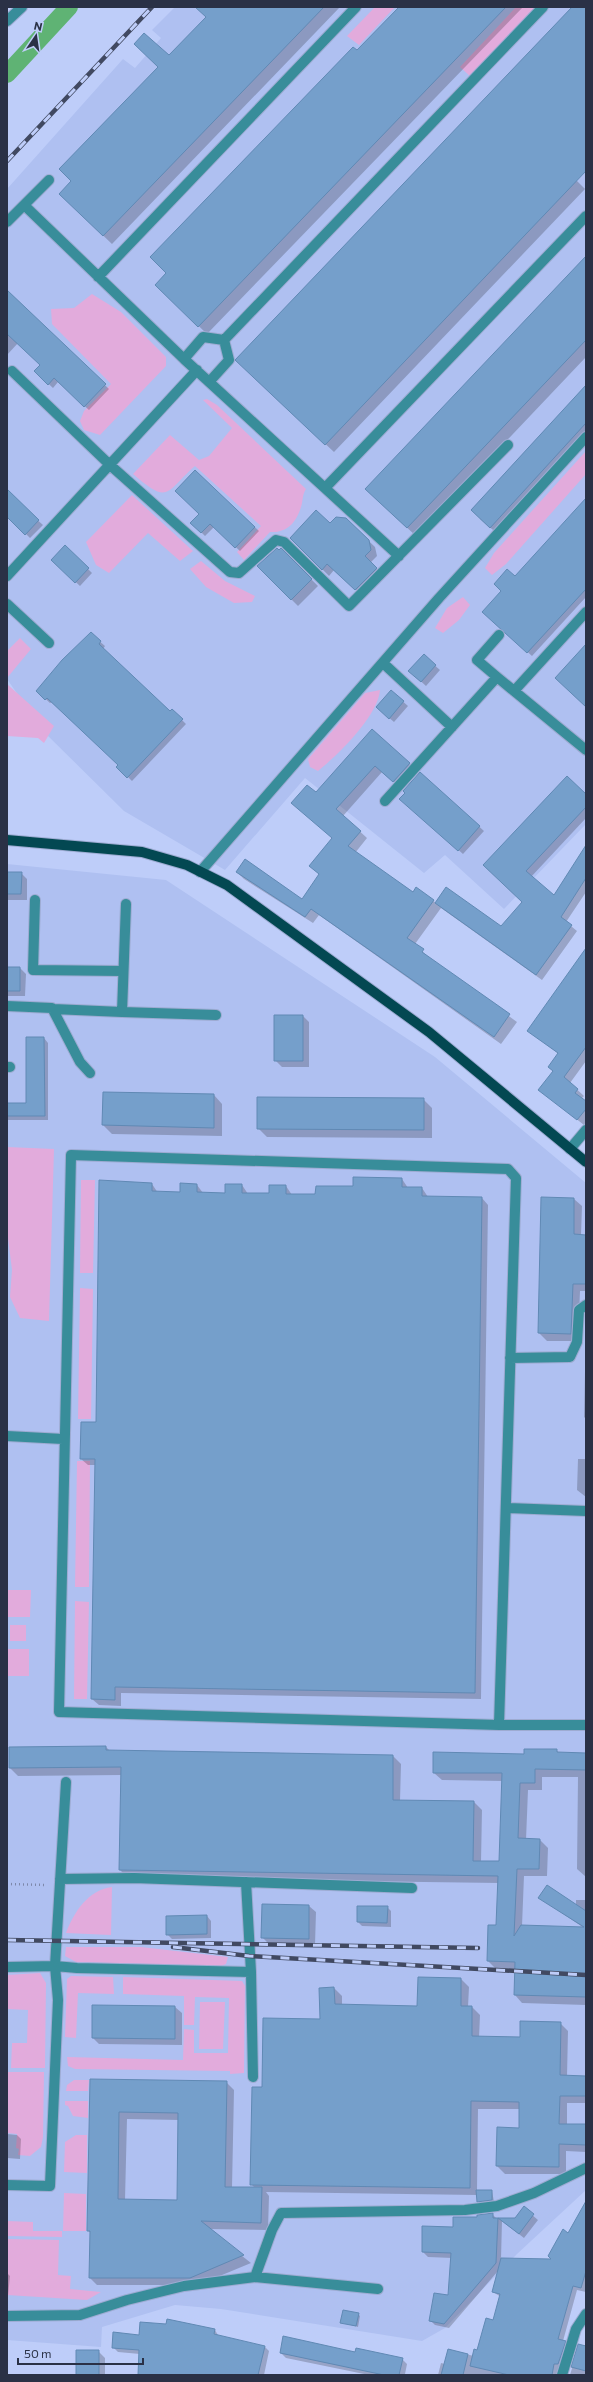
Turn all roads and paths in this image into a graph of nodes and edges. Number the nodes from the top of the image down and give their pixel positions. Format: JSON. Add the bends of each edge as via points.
{"nodes":[{"id":1,"x":22,"y":7,"type":"edge"},
{"id":2,"x":356,"y":7,"type":"edge"},
{"id":3,"x":542,"y":7,"type":"edge"},
{"id":4,"x":7,"y":21,"type":"edge"},
{"id":5,"x":49,"y":180,"type":"dead end"},
{"id":6,"x":24,"y":205,"type":"junction"},
{"id":7,"x":586,"y":216,"type":"edge"},
{"id":8,"x":7,"y":222,"type":"edge"},
{"id":9,"x":98,"y":277,"type":"junction"},
{"id":10,"x":224,"y":340,"type":"junction"},
{"id":11,"x":184,"y":359,"type":"junction"},
{"id":12,"x":197,"y":370,"type":"junction"},
{"id":13,"x":12,"y":371,"type":"dead end"},
{"id":14,"x":210,"y":381,"type":"junction"},
{"id":15,"x":586,"y":437,"type":"edge"},
{"id":16,"x":508,"y":445,"type":"dead end"},
{"id":17,"x":110,"y":465,"type":"junction"},
{"id":18,"x":325,"y":488,"type":"junction"},
{"id":19,"x":399,"y":556,"type":"junction"},
{"id":20,"x":7,"y":576,"type":"edge"},
{"id":21,"x":7,"y":604,"type":"edge"},
{"id":22,"x":586,"y":612,"type":"edge"},
{"id":23,"x":499,"y":635,"type":"dead end"},
{"id":24,"x":49,"y":642,"type":"dead end"},
{"id":25,"x":383,"y":663,"type":"junction"},
{"id":26,"x":497,"y":676,"type":"junction"},
{"id":27,"x":514,"y":691,"type":"junction"},
{"id":28,"x":452,"y":727,"type":"junction"},
{"id":29,"x":586,"y":750,"type":"edge"},
{"id":30,"x":385,"y":802,"type":"dead end"},
{"id":31,"x":7,"y":840,"type":"edge"},
{"id":32,"x":200,"y":872,"type":"junction"},
{"id":33,"x":34,"y":900,"type":"dead end"},
{"id":34,"x":126,"y":904,"type":"dead end"},
{"id":35,"x":123,"y":971,"type":"junction"},
{"id":36,"x":7,"y":1006,"type":"edge"},
{"id":37,"x":53,"y":1009,"type":"junction"},
{"id":38,"x":122,"y":1012,"type":"junction"},
{"id":39,"x":216,"y":1015,"type":"dead end"},
{"id":40,"x":90,"y":1073,"type":"dead end"},
{"id":41,"x":586,"y":1130,"type":"edge"},
{"id":42,"x":570,"y":1149,"type":"junction"},
{"id":43,"x":586,"y":1162,"type":"edge"},
{"id":44,"x":586,"y":1305,"type":"edge"},
{"id":45,"x":510,"y":1358,"type":"junction"},
{"id":46,"x":7,"y":1436,"type":"edge"},
{"id":47,"x":63,"y":1439,"type":"junction"},
{"id":48,"x":506,"y":1508,"type":"junction"},
{"id":49,"x":586,"y":1511,"type":"edge"},
{"id":50,"x":499,"y":1725,"type":"junction"},
{"id":51,"x":586,"y":1725,"type":"edge"},
{"id":52,"x":66,"y":1782,"type":"dead end"},
{"id":53,"x":60,"y":1882,"type":"junction"},
{"id":54,"x":246,"y":1882,"type":"junction"},
{"id":55,"x":7,"y":1884,"type":"edge"},
{"id":56,"x":412,"y":1888,"type":"dead end"},
{"id":57,"x":56,"y":1966,"type":"junction"},
{"id":58,"x":7,"y":1967,"type":"edge"},
{"id":59,"x":251,"y":1972,"type":"junction"},
{"id":60,"x":253,"y":2077,"type":"dead end"},
{"id":61,"x":586,"y":2168,"type":"edge"},
{"id":62,"x":7,"y":2185,"type":"edge"},
{"id":63,"x":255,"y":2277,"type":"junction"},
{"id":64,"x":378,"y":2289,"type":"dead end"},
{"id":65,"x":586,"y":2314,"type":"edge"},
{"id":66,"x":7,"y":2316,"type":"edge"},
{"id":67,"x":562,"y":2375,"type":"edge"}],
"edges":[{"from":1,"to":4,"type":"street"},
{"from":2,"to":9,"type":"street"},
{"from":3,"to":10,"type":"street"},
{"from":5,"to":6,"type":"street"},
{"from":6,"to":8,"type":"street"},
{"from":6,"to":9,"type":"street"},
{"from":7,"to":18,"type":"street"},
{"from":9,"to":11,"type":"street"},
{"from":10,"to":11,"type":"street","via":[[203,337]]},
{"from":10,"to":14,"type":"street","via":[[229,360]]},
{"from":11,"to":12,"type":"street"},
{"from":12,"to":14,"type":"street"},
{"from":12,"to":17,"type":"street"},
{"from":13,"to":17,"type":"street"},
{"from":14,"to":18,"type":"street"},
{"from":15,"to":25,"type":"street"},
{"from":16,"to":19,"type":"street"},
{"from":17,"to":19,"type":"street","via":[[230,572],[239,573],[276,540],[284,542],[349,606]]},
{"from":17,"to":20,"type":"street"},
{"from":18,"to":19,"type":"street"},
{"from":21,"to":24,"type":"street"},
{"from":22,"to":27,"type":"street"},
{"from":23,"to":26,"type":"street","via":[[477,660]]},
{"from":25,"to":28,"type":"street"},
{"from":25,"to":32,"type":"street"},
{"from":26,"to":27,"type":"street"},
{"from":26,"to":28,"type":"street"},
{"from":27,"to":29,"type":"street"},
{"from":28,"to":30,"type":"street"},
{"from":31,"to":32,"type":"main road","via":[[142,852],[187,865]]},
{"from":32,"to":42,"type":"main road","via":[[233,890],[429,1032]]},
{"from":33,"to":35,"type":"street","via":[[33,970]]},
{"from":34,"to":35,"type":"street"},
{"from":35,"to":38,"type":"street"},
{"from":36,"to":37,"type":"street"},
{"from":37,"to":38,"type":"street"},
{"from":37,"to":40,"type":"street","via":[[80,1062]]},
{"from":38,"to":39,"type":"street"},
{"from":41,"to":42,"type":"street"},
{"from":42,"to":43,"type":"main road"},
{"from":44,"to":45,"type":"street","via":[[579,1310],[577,1342],[570,1357]]},
{"from":45,"to":47,"type":"street","via":[[516,1178],[508,1169],[71,1155]]},
{"from":45,"to":48,"type":"street"},
{"from":46,"to":47,"type":"street"},
{"from":47,"to":50,"type":"street","via":[[59,1712]]},
{"from":48,"to":49,"type":"street"},
{"from":48,"to":50,"type":"street"},
{"from":50,"to":51,"type":"street"},
{"from":52,"to":53,"type":"street"},
{"from":53,"to":54,"type":"street","via":[[134,1878]]},
{"from":53,"to":55,"type":"path"},
{"from":53,"to":57,"type":"street"},
{"from":54,"to":56,"type":"street"},
{"from":54,"to":59,"type":"street"},
{"from":57,"to":58,"type":"street"},
{"from":57,"to":59,"type":"street"},
{"from":57,"to":62,"type":"street","via":[[58,2000],[50,2186]]},
{"from":59,"to":60,"type":"street"},
{"from":61,"to":63,"type":"street","via":[[534,2194],[497,2206],[465,2210],[281,2213]]},
{"from":63,"to":64,"type":"street"},
{"from":63,"to":66,"type":"street","via":[[184,2286],[80,2315]]},
{"from":65,"to":67,"type":"street","via":[[576,2329]]}]}
